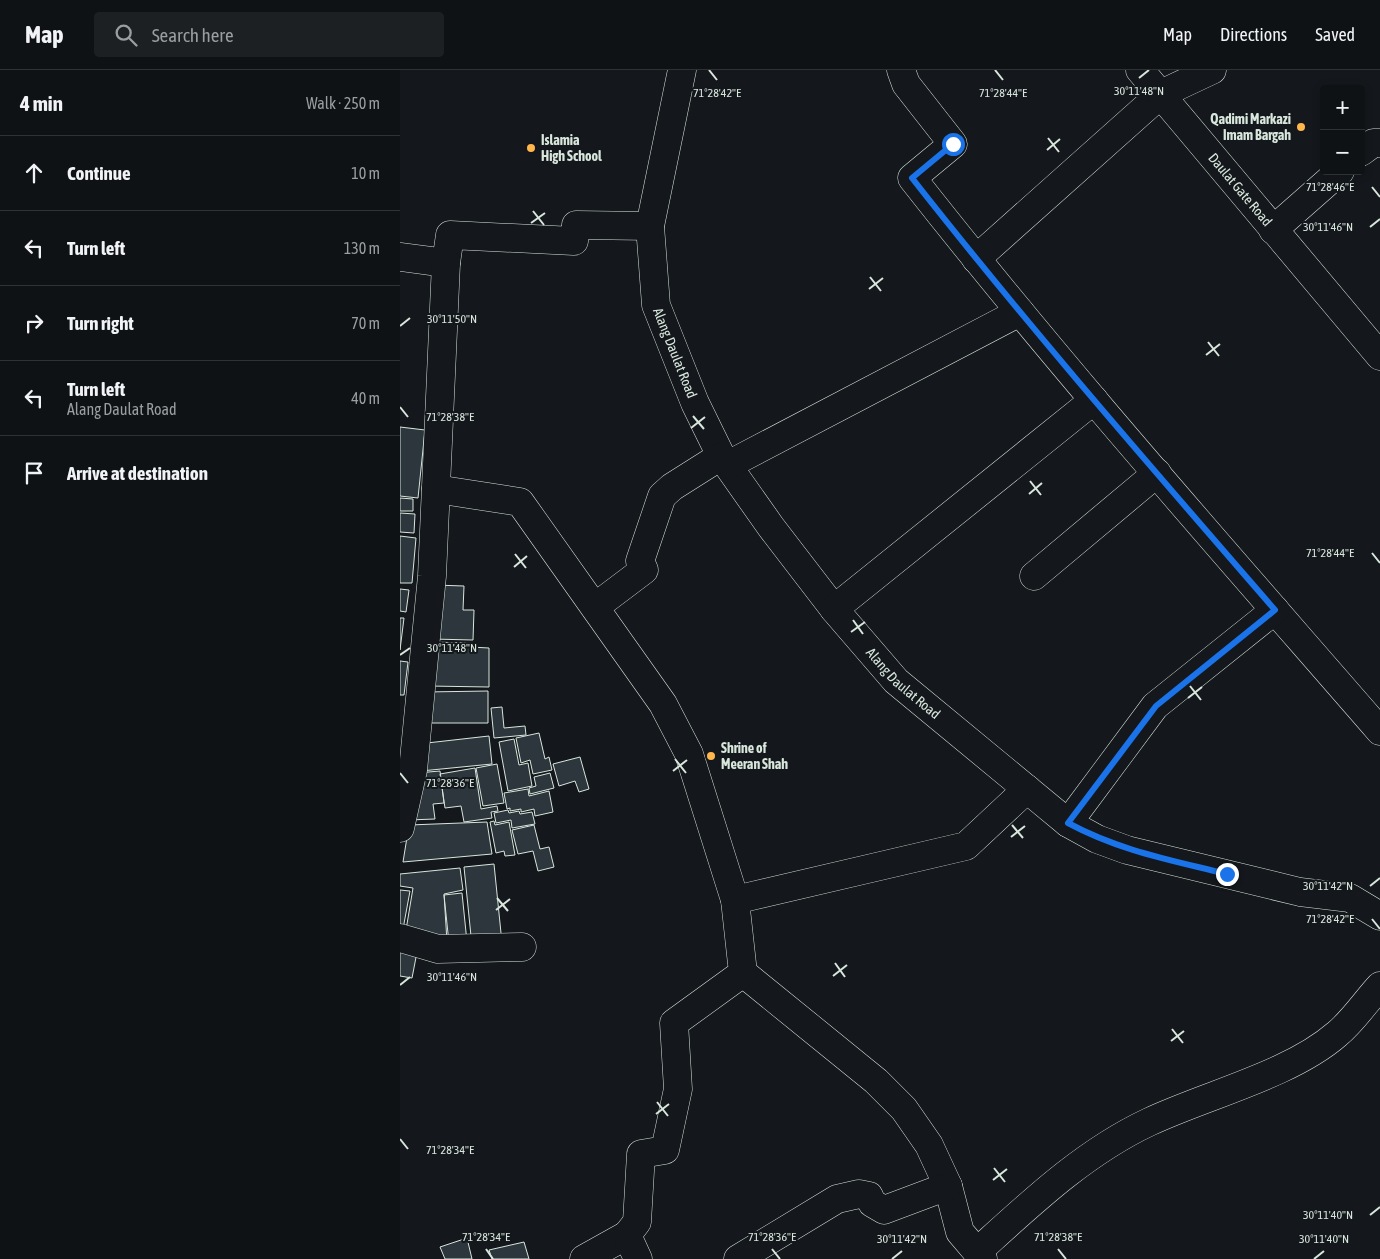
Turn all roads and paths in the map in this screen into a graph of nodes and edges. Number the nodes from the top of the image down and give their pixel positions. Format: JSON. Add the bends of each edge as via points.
{"nodes":[{"id":1,"x":682,"y":70,"type":"edge"},
{"id":2,"x":901,"y":70,"type":"edge"},
{"id":3,"x":1140,"y":70,"type":"edge"},
{"id":4,"x":1212,"y":70,"type":"edge"},
{"id":5,"x":1161,"y":94,"type":"junction"},
{"id":6,"x":1335,"y":175,"type":"edge"},
{"id":7,"x":650,"y":226,"type":"junction"},
{"id":8,"x":1273,"y":230,"type":"junction"},
{"id":9,"x":400,"y":257,"type":"edge"},
{"id":10,"x":976,"y":260,"type":"junction"},
{"id":11,"x":446,"y":263,"type":"junction"},
{"id":12,"x":1020,"y":312,"type":"junction"},
{"id":13,"x":1380,"y":356,"type":"edge"},
{"id":14,"x":1094,"y":400,"type":"junction"},
{"id":15,"x":724,"y":460,"type":"junction"},
{"id":16,"x":1157,"y":473,"type":"junction"},
{"id":17,"x":436,"y":489,"type":"junction"},
{"id":18,"x":1034,"y":576,"type":"dead end"},
{"id":19,"x":595,"y":608,"type":"junction"},
{"id":20,"x":834,"y":609,"type":"junction"},
{"id":21,"x":1275,"y":610,"type":"junction"},
{"id":22,"x":1380,"y":732,"type":"edge"},
{"id":23,"x":406,"y":769,"type":"edge"},
{"id":24,"x":1027,"y":789,"type":"junction"},
{"id":25,"x":1068,"y":823,"type":"junction"},
{"id":26,"x":400,"y":828,"type":"edge"},
{"id":27,"x":735,"y":900,"type":"junction"},
{"id":28,"x":1380,"y":916,"type":"edge"},
{"id":29,"x":400,"y":938,"type":"edge"},
{"id":30,"x":522,"y":947,"type":"dead end"},
{"id":31,"x":743,"y":974,"type":"junction"},
{"id":32,"x":1380,"y":986,"type":"edge"},
{"id":33,"x":948,"y":1186,"type":"junction"},
{"id":34,"x":632,"y":1247,"type":"edge"},
{"id":35,"x":980,"y":1256,"type":"edge"},
{"id":36,"x":584,"y":1259,"type":"edge"},
{"id":37,"x":738,"y":1259,"type":"edge"}],
"edges":[{"from":1,"to":7,"type":"street","name":"Alang Daulat Road"},
{"from":2,"to":10,"type":"street","via":[[906,84],[953,144],[912,178]]},
{"from":3,"to":5,"type":"street","name":"Daulat Gate Road"},
{"from":4,"to":5,"type":"street"},
{"from":5,"to":8,"type":"street","name":"Daulat Gate Road"},
{"from":5,"to":10,"type":"street"},
{"from":6,"to":8,"type":"street"},
{"from":7,"to":11,"type":"street","via":[[576,225],[574,241],[450,235]]},
{"from":7,"to":15,"type":"street","name":"Alang Daulat Road","via":[[656,304],[695,403]]},
{"from":8,"to":13,"type":"street","name":"Daulat Gate Road"},
{"from":9,"to":11,"type":"street"},
{"from":10,"to":12,"type":"street"},
{"from":11,"to":17,"type":"street"},
{"from":12,"to":14,"type":"street"},
{"from":12,"to":15,"type":"street"},
{"from":14,"to":16,"type":"street"},
{"from":14,"to":20,"type":"street"},
{"from":15,"to":19,"type":"street","via":[[672,487],[662,496],[640,560],[644,570]]},
{"from":15,"to":20,"type":"street","name":"Alang Daulat Road"},
{"from":16,"to":18,"type":"street"},
{"from":16,"to":21,"type":"street"},
{"from":17,"to":19,"type":"street","via":[[520,502]]},
{"from":17,"to":23,"type":"street","via":[[432,576]]},
{"from":19,"to":27,"type":"street","via":[[660,699],[688,754]]},
{"from":20,"to":24,"type":"street","name":"Alang Daulat Road","via":[[896,681]]},
{"from":21,"to":22,"type":"street"},
{"from":21,"to":25,"type":"street","via":[[1156,706]]},
{"from":23,"to":26,"type":"street"},
{"from":24,"to":25,"type":"street","name":"Alang Daulat Road"},
{"from":24,"to":27,"type":"street","via":[[966,846]]},
{"from":25,"to":28,"type":"street","name":"Alang Daulat Road","via":[[1097,839],[1128,850],[1300,892],[1350,898]]},
{"from":27,"to":31,"type":"street"},
{"from":29,"to":30,"type":"street","via":[[438,949]]},
{"from":31,"to":33,"type":"street","via":[[876,1081],[904,1109],[929,1145]]},
{"from":31,"to":34,"type":"street","via":[[674,1023],[678,1089],[664,1150],[641,1154],[637,1222]]},
{"from":32,"to":35,"type":"street","via":[[1338,1034],[1296,1061],[1148,1122],[1052,1185]]},
{"from":33,"to":35,"type":"street","via":[[960,1232]]},
{"from":33,"to":37,"type":"street","via":[[884,1210],[872,1203],[869,1196],[859,1194],[838,1199]]},
{"from":34,"to":36,"type":"street"}]}
